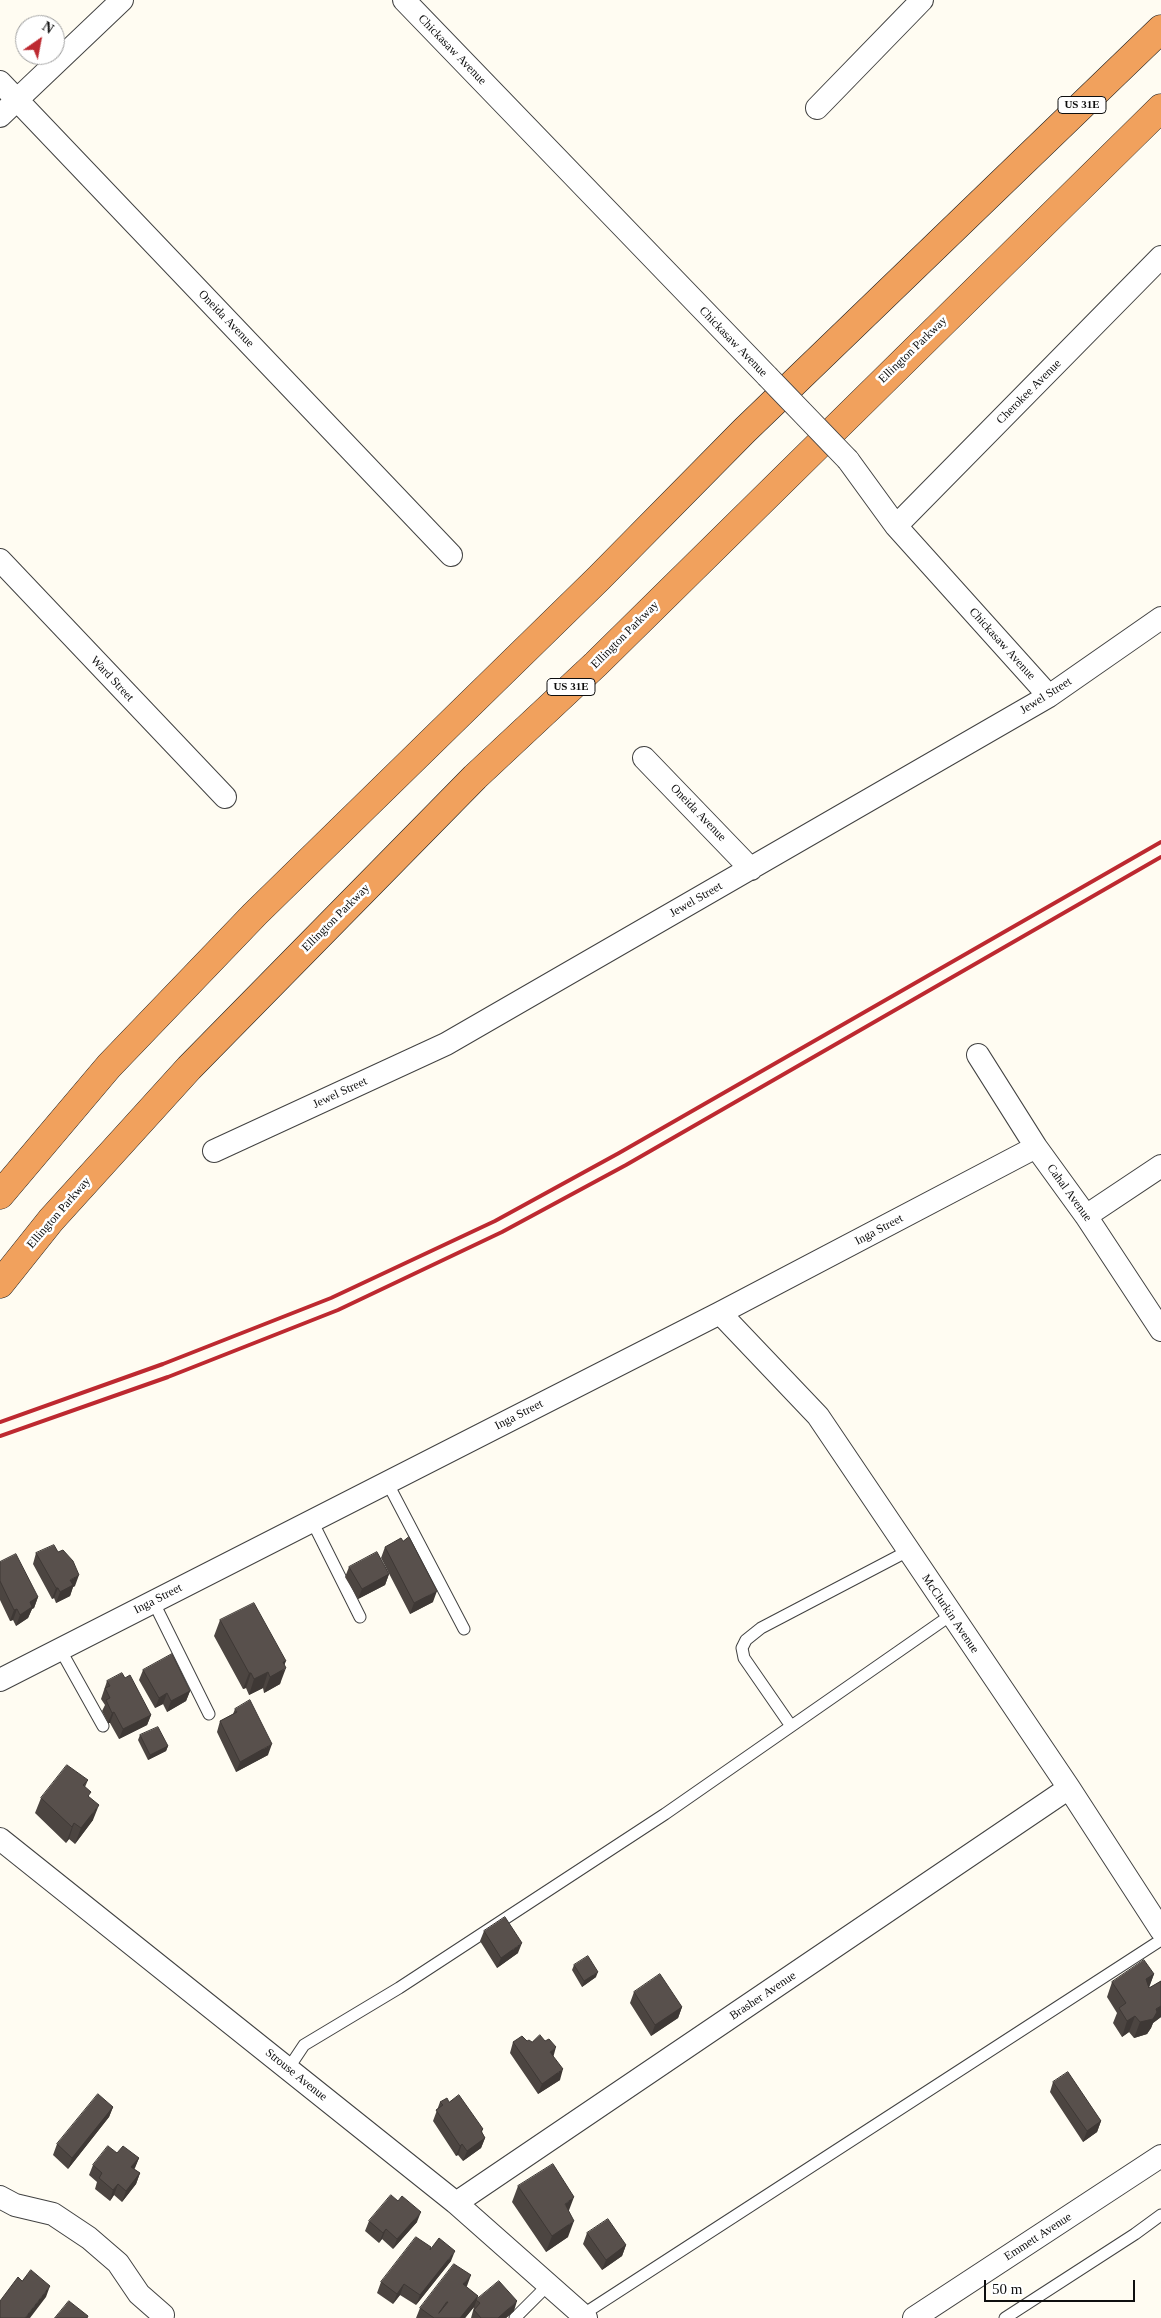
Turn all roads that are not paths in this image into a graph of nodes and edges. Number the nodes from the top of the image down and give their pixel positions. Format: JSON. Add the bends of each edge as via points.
{"nodes":[{"id":1,"x":122,"y":0,"type":"edge"},
{"id":2,"x":404,"y":0,"type":"edge"},
{"id":3,"x":922,"y":0,"type":"edge"},
{"id":4,"x":1161,"y":29,"type":"edge"},
{"id":5,"x":0,"y":82,"type":"edge"},
{"id":6,"x":17,"y":100,"type":"junction"},
{"id":7,"x":817,"y":108,"type":"dead end"},
{"id":8,"x":1161,"y":108,"type":"edge"},
{"id":9,"x":0,"y":116,"type":"edge"},
{"id":10,"x":1161,"y":257,"type":"edge"},
{"id":11,"x":896,"y":526,"type":"junction"},
{"id":12,"x":451,"y":556,"type":"dead end"},
{"id":13,"x":0,"y":560,"type":"edge"},
{"id":14,"x":1161,"y":618,"type":"edge"},
{"id":15,"x":1049,"y":696,"type":"junction"},
{"id":16,"x":644,"y":758,"type":"dead end"},
{"id":17,"x":225,"y":797,"type":"dead end"},
{"id":18,"x":752,"y":869,"type":"junction"},
{"id":19,"x":978,"y":1055,"type":"dead end"},
{"id":20,"x":1036,"y":1147,"type":"junction"},
{"id":21,"x":214,"y":1151,"type":"dead end"},
{"id":22,"x":1161,"y":1166,"type":"edge"},
{"id":23,"x":0,"y":1195,"type":"edge"},
{"id":24,"x":1086,"y":1216,"type":"junction"},
{"id":25,"x":0,"y":1284,"type":"edge"},
{"id":26,"x":720,"y":1313,"type":"junction"},
{"id":27,"x":1161,"y":1330,"type":"edge"},
{"id":28,"x":387,"y":1482,"type":"junction"},
{"id":29,"x":312,"y":1521,"type":"junction"},
{"id":30,"x":908,"y":1550,"type":"junction"},
{"id":31,"x":153,"y":1601,"type":"junction"},
{"id":32,"x":951,"y":1615,"type":"junction"},
{"id":33,"x":360,"y":1617,"type":"dead end"},
{"id":34,"x":464,"y":1629,"type":"dead end"},
{"id":35,"x":60,"y":1649,"type":"junction"},
{"id":36,"x":0,"y":1680,"type":"edge"},
{"id":37,"x":209,"y":1714,"type":"dead end"},
{"id":38,"x":103,"y":1726,"type":"dead end"},
{"id":39,"x":791,"y":1726,"type":"junction"},
{"id":40,"x":1069,"y":1788,"type":"junction"},
{"id":41,"x":0,"y":1839,"type":"edge"},
{"id":42,"x":1161,"y":1930,"type":"edge"},
{"id":43,"x":1161,"y":1940,"type":"edge"},
{"id":44,"x":288,"y":2069,"type":"junction"},
{"id":45,"x":1161,"y":2156,"type":"edge"},
{"id":46,"x":0,"y":2197,"type":"edge"},
{"id":47,"x":456,"y":2203,"type":"junction"},
{"id":48,"x":1161,"y":2215,"type":"edge"},
{"id":49,"x":548,"y":2285,"type":"junction"},
{"id":50,"x":163,"y":2315,"type":"dead end"},
{"id":51,"x":584,"y":2316,"type":"edge"},
{"id":52,"x":515,"y":2318,"type":"edge"},
{"id":53,"x":914,"y":2318,"type":"edge"},
{"id":54,"x":1005,"y":2318,"type":"edge"}],
"edges":[{"from":1,"to":6,"type":"street"},
{"from":2,"to":11,"type":"street","name":"Chickasaw Avenue","bridge":true,"via":[[848,460]]},
{"from":3,"to":7,"type":"street"},
{"from":4,"to":23,"type":"highway","number":"US 31E","via":[[752,424],[255,914],[109,1066]]},
{"from":5,"to":6,"type":"street","name":"Oneida Avenue"},
{"from":6,"to":9,"type":"street"},
{"from":6,"to":12,"type":"street","name":"Oneida Avenue"},
{"from":8,"to":25,"type":"highway","name":"Ellington Parkway","number":"US 31E","via":[[596,664],[468,784],[188,1068],[51,1220]]},
{"from":10,"to":11,"type":"street","name":"Cherokee Avenue"},
{"from":11,"to":15,"type":"street","name":"Chickasaw Avenue"},
{"from":13,"to":17,"type":"street","name":"Ward Street"},
{"from":14,"to":15,"type":"street","name":"Jewel Street"},
{"from":15,"to":18,"type":"street","name":"Jewel Street"},
{"from":16,"to":18,"type":"street","name":"Oneida Avenue"},
{"from":18,"to":21,"type":"street","name":"Jewel Street","via":[[446,1044]]},
{"from":19,"to":20,"type":"street","name":"Cahal Avenue"},
{"from":20,"to":24,"type":"street","name":"Cahal Avenue"},
{"from":20,"to":26,"type":"street","name":"Inga Street"},
{"from":22,"to":24,"type":"street"},
{"from":24,"to":27,"type":"street","name":"Cahal Avenue"},
{"from":26,"to":28,"type":"street","name":"Inga Street"},
{"from":26,"to":30,"type":"street","name":"McClurkin Avenue","via":[[818,1416]]},
{"from":28,"to":29,"type":"street","name":"Inga Street"},
{"from":28,"to":34,"type":"lane"},
{"from":29,"to":31,"type":"street","name":"Inga Street"},
{"from":29,"to":33,"type":"lane"},
{"from":30,"to":32,"type":"street","name":"McClurkin Avenue"},
{"from":30,"to":39,"type":"lane","via":[[761,1628],[746,1640],[742,1648],[744,1658]]},
{"from":31,"to":35,"type":"street","name":"Inga Street"},
{"from":31,"to":37,"type":"lane"},
{"from":32,"to":39,"type":"lane"},
{"from":32,"to":40,"type":"street","name":"McClurkin Avenue"},
{"from":35,"to":36,"type":"street","name":"Inga Street"},
{"from":35,"to":38,"type":"lane"},
{"from":39,"to":44,"type":"lane","via":[[665,1814],[399,1988],[304,2045]]},
{"from":40,"to":42,"type":"street","name":"McClurkin Avenue"},
{"from":40,"to":47,"type":"street","name":"Brasher Avenue"},
{"from":41,"to":44,"type":"street","name":"Strouse Avenue"},
{"from":43,"to":51,"type":"lane"},
{"from":44,"to":47,"type":"street","name":"Strouse Avenue"},
{"from":45,"to":53,"type":"street","name":"Emmett Avenue"},
{"from":46,"to":50,"type":"street","via":[[15,2206],[53,2214],[89,2238],[118,2263],[138,2294]]},
{"from":47,"to":49,"type":"street","name":"Strouse Avenue"},
{"from":48,"to":54,"type":"lane"},
{"from":49,"to":51,"type":"street","name":"Strouse Avenue"},
{"from":49,"to":52,"type":"lane"}]}
